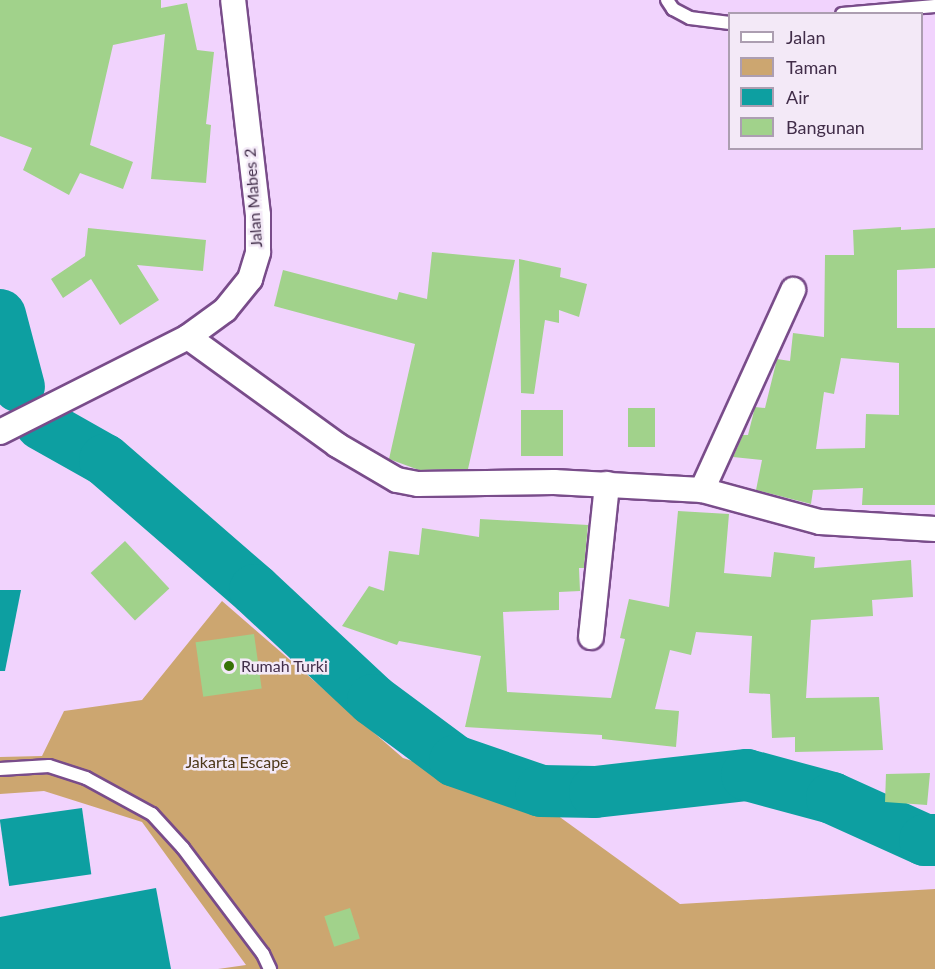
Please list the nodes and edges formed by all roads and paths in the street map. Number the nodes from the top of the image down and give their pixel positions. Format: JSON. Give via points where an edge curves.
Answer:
{"nodes":[{"id":1,"x":233,"y":0,"type":"edge"},
{"id":2,"x":667,"y":0,"type":"edge"},
{"id":3,"x":935,"y":6,"type":"edge"},
{"id":4,"x":865,"y":12,"type":"edge"},
{"id":5,"x":728,"y":23,"type":"edge"},
{"id":6,"x":793,"y":290,"type":"dead end"},
{"id":7,"x":189,"y":337,"type":"junction"},
{"id":8,"x":0,"y":432,"type":"edge"},
{"id":9,"x":607,"y":484,"type":"junction"},
{"id":10,"x":702,"y":490,"type":"junction"},
{"id":11,"x":935,"y":529,"type":"edge"},
{"id":12,"x":591,"y":638,"type":"dead end"},
{"id":13,"x":0,"y":769,"type":"edge"},
{"id":14,"x":270,"y":969,"type":"edge"}],
"edges":[{"from":1,"to":7,"type":"street","name":"Jalan Mabes 2","via":[[258,215],[258,252],[250,279],[225,310]]},
{"from":2,"to":5,"type":"lane","via":[[673,9],[690,18]]},
{"from":3,"to":4,"type":"lane"},
{"from":6,"to":10,"type":"street"},
{"from":7,"to":8,"type":"street","name":"Jalan Mabes 2"},
{"from":7,"to":9,"type":"street","via":[[337,445],[397,480],[473,485]]},
{"from":9,"to":10,"type":"street"},
{"from":9,"to":12,"type":"street"},
{"from":10,"to":11,"type":"street","via":[[820,522]]},
{"from":13,"to":14,"type":"lane","via":[[49,766],[86,778],[152,814],[183,848],[263,954]]}]}
